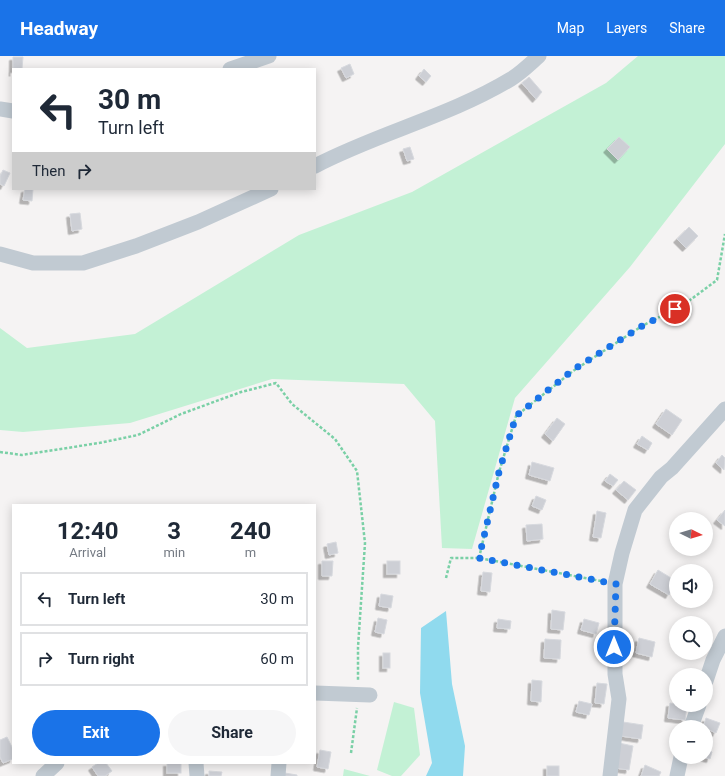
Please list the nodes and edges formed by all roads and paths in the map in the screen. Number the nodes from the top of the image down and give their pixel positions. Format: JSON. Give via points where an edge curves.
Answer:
{"nodes":[{"id":1,"x":269,"y":56,"type":"edge"},
{"id":2,"x":539,"y":56,"type":"edge"},
{"id":3,"x":233,"y":68,"type":"edge"},
{"id":4,"x":0,"y":109,"type":"edge"},
{"id":5,"x":12,"y":111,"type":"edge"},
{"id":6,"x":316,"y":166,"type":"edge"},
{"id":7,"x":269,"y":190,"type":"edge"},
{"id":8,"x":725,"y":234,"type":"edge"},
{"id":9,"x":0,"y":254,"type":"edge"},
{"id":10,"x":725,"y":409,"type":"edge"},
{"id":11,"x":0,"y":452,"type":"edge"},
{"id":12,"x":479,"y":558,"type":"junction"},
{"id":13,"x":446,"y":578,"type":"dead end"},
{"id":14,"x":616,"y":584,"type":"junction"},
{"id":15,"x":725,"y":636,"type":"edge"},
{"id":16,"x":710,"y":668,"type":"edge"},
{"id":17,"x":316,"y":693,"type":"edge"},
{"id":18,"x":364,"y":696,"type":"junction"},
{"id":19,"x":351,"y":753,"type":"dead end"},
{"id":20,"x":56,"y":764,"type":"edge"},
{"id":21,"x":196,"y":764,"type":"edge"},
{"id":22,"x":279,"y":764,"type":"edge"},
{"id":23,"x":680,"y":764,"type":"edge"},
{"id":24,"x":43,"y":776,"type":"edge"},
{"id":25,"x":197,"y":776,"type":"edge"},
{"id":26,"x":278,"y":776,"type":"edge"},
{"id":27,"x":610,"y":776,"type":"edge"},
{"id":28,"x":677,"y":776,"type":"edge"}],
"edges":[{"from":1,"to":3,"type":"street"},
{"from":2,"to":6,"type":"street","via":[[512,79],[471,100]]},
{"from":4,"to":5,"type":"street"},
{"from":7,"to":9,"type":"street","via":[[198,222],[83,263],[33,263]]},
{"from":8,"to":12,"type":"path","via":[[717,280],[686,303],[642,326],[573,370],[516,416],[499,472]]},
{"from":10,"to":14,"type":"street","via":[[661,477],[635,510]]},
{"from":11,"to":18,"type":"path","via":[[22,455],[99,444],[138,435],[181,414],[241,392],[276,383],[292,404],[335,439],[357,471],[366,543],[358,647]]},
{"from":12,"to":13,"type":"path","via":[[451,558]]},
{"from":12,"to":14,"type":"path"},
{"from":14,"to":27,"type":"street","via":[[615,674],[619,699]]},
{"from":15,"to":16,"type":"street"},
{"from":17,"to":18,"type":"street"},
{"from":18,"to":19,"type":"path"},
{"from":20,"to":24,"type":"street"},
{"from":21,"to":25,"type":"street"},
{"from":22,"to":26,"type":"street"},
{"from":23,"to":28,"type":"street"}]}
